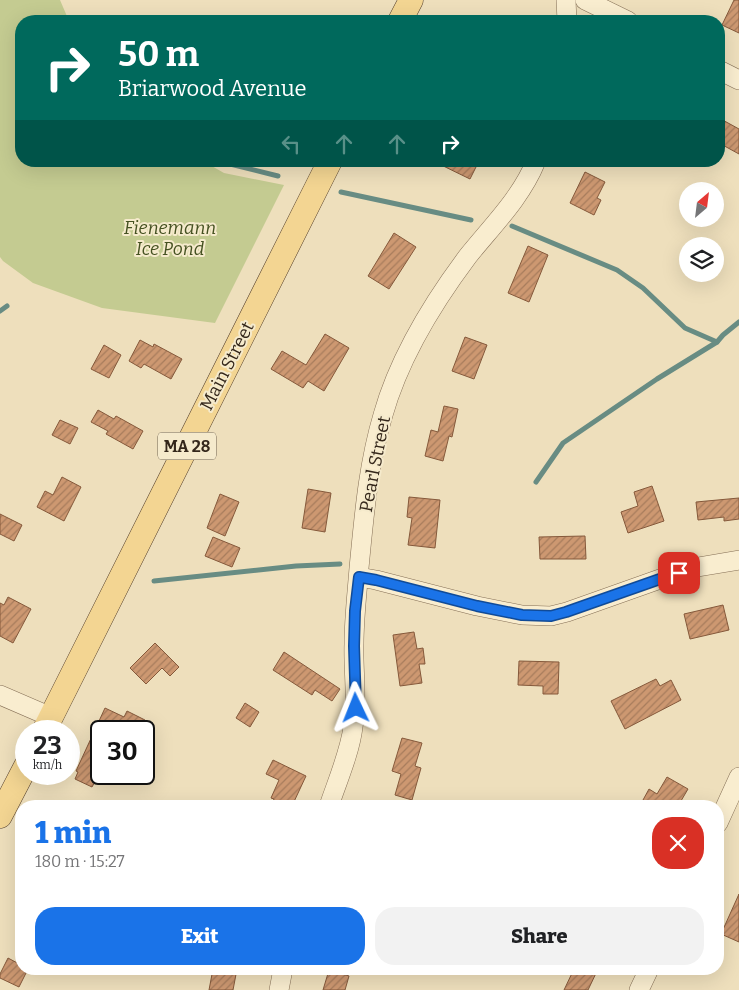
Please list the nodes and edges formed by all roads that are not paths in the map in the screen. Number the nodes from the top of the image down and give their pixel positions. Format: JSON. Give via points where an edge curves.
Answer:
{"nodes":[{"id":1,"x":411,"y":0,"type":"edge"},
{"id":2,"x":566,"y":0,"type":"edge"},
{"id":3,"x":585,"y":0,"type":"edge"},
{"id":4,"x":403,"y":15,"type":"edge"},
{"id":5,"x":567,"y":15,"type":"edge"},
{"id":6,"x":616,"y":15,"type":"edge"},
{"id":7,"x":725,"y":73,"type":"edge"},
{"id":8,"x":739,"y":80,"type":"edge"},
{"id":9,"x":327,"y":167,"type":"edge"},
{"id":10,"x":533,"y":167,"type":"edge"},
{"id":11,"x":739,"y":560,"type":"edge"},
{"id":12,"x":359,"y":577,"type":"junction"},
{"id":13,"x":0,"y":695,"type":"edge"},
{"id":14,"x":41,"y":720,"type":"edge"},
{"id":15,"x":50,"y":720,"type":"edge"},
{"id":16,"x":739,"y":777,"type":"edge"},
{"id":17,"x":16,"y":785,"type":"edge"},
{"id":18,"x":331,"y":800,"type":"edge"},
{"id":19,"x":724,"y":809,"type":"edge"},
{"id":20,"x":0,"y":816,"type":"edge"},
{"id":21,"x":282,"y":975,"type":"edge"},
{"id":22,"x":646,"y":975,"type":"edge"},
{"id":23,"x":279,"y":990,"type":"edge"},
{"id":24,"x":639,"y":990,"type":"edge"}],
"edges":[{"from":1,"to":4,"type":"main road"},
{"from":2,"to":5,"type":"street"},
{"from":3,"to":6,"type":"street"},
{"from":7,"to":8,"type":"street"},
{"from":9,"to":15,"type":"main road","name":"Main Street","number":"MA 28"},
{"from":10,"to":12,"type":"street","name":"Pearl Street","via":[[519,194],[440,294],[398,374],[383,414],[372,462]]},
{"from":11,"to":12,"type":"street","via":[[698,567],[546,616],[496,610]]},
{"from":12,"to":18,"type":"street","name":"Pearl Street","via":[[354,646],[355,718]]},
{"from":13,"to":14,"type":"street"},
{"from":16,"to":19,"type":"street"},
{"from":17,"to":20,"type":"main road"},
{"from":21,"to":23,"type":"street"},
{"from":22,"to":24,"type":"street"}]}
